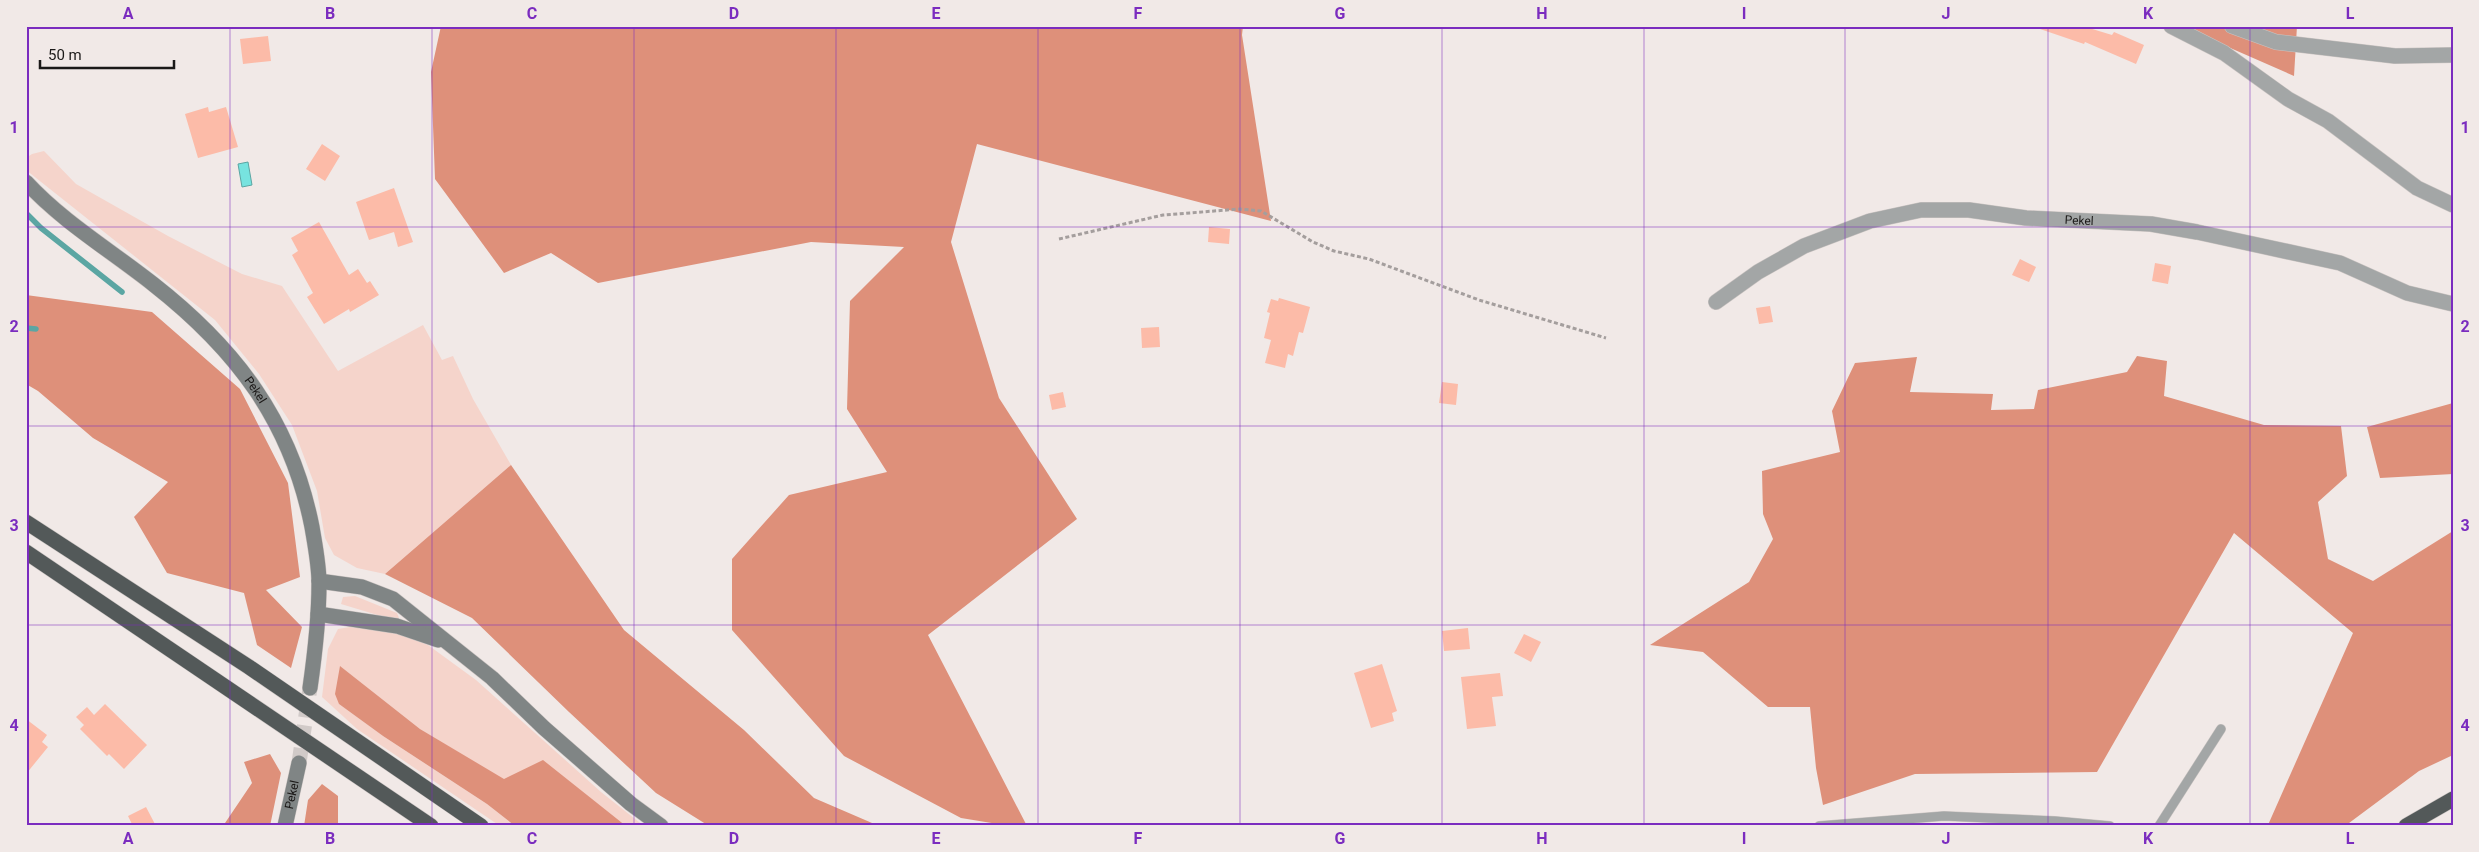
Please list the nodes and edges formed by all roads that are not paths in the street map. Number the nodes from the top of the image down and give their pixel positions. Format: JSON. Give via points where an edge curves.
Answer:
{"nodes":[{"id":1,"x":2170,"y":26,"type":"edge"},
{"id":2,"x":2232,"y":26,"type":"edge"},
{"id":3,"x":2453,"y":55,"type":"edge"},
{"id":4,"x":26,"y":182,"type":"edge"},
{"id":5,"x":2453,"y":204,"type":"edge"},
{"id":6,"x":1716,"y":302,"type":"dead end"},
{"id":7,"x":2453,"y":304,"type":"edge"},
{"id":8,"x":26,"y":522,"type":"edge"},
{"id":9,"x":26,"y":552,"type":"edge"},
{"id":10,"x":319,"y":581,"type":"junction"},
{"id":11,"x":318,"y":614,"type":"junction"},
{"id":12,"x":449,"y":645,"type":"junction"},
{"id":13,"x":310,"y":688,"type":"tunnel mouth"},
{"id":14,"x":2221,"y":729,"type":"dead end"},
{"id":15,"x":299,"y":763,"type":"tunnel mouth"},
{"id":16,"x":2453,"y":799,"type":"edge"},
{"id":17,"x":285,"y":826,"type":"edge"},
{"id":18,"x":431,"y":826,"type":"edge"},
{"id":19,"x":481,"y":826,"type":"edge"},
{"id":20,"x":661,"y":826,"type":"edge"},
{"id":21,"x":1819,"y":826,"type":"edge"},
{"id":22,"x":2110,"y":826,"type":"edge"},
{"id":23,"x":2159,"y":826,"type":"edge"},
{"id":24,"x":2406,"y":826,"type":"edge"}],
"edges":[{"from":1,"to":5,"type":"street","via":[[2224,53],[2288,99],[2328,121],[2417,188]]},
{"from":2,"to":3,"type":"street","via":[[2276,42],[2395,56]]},
{"from":4,"to":10,"type":"main road","name":"Pekel","via":[[43,200],[206,328],[242,369],[272,414],[295,464],[308,508]]},
{"from":6,"to":7,"type":"street","name":"Pekel","via":[[1758,272],[1813,243],[1870,221],[1920,210],[1969,210],[2026,218],[2150,224],[2197,232],[2340,264],[2406,293]]},
{"from":8,"to":19,"type":"highway","via":[[249,667]]},
{"from":9,"to":18,"type":"highway"},
{"from":10,"to":11,"type":"main road","name":"Pekel"},
{"from":10,"to":12,"type":"main road","via":[[362,587],[393,599]]},
{"from":11,"to":12,"type":"main road","via":[[397,626]]},
{"from":11,"to":13,"type":"main road","name":"Pekel"},
{"from":12,"to":20,"type":"main road","via":[[492,678],[544,728]]},
{"from":14,"to":23,"type":"lane"},
{"from":15,"to":17,"type":"main road","name":"Pekel"},
{"from":16,"to":24,"type":"highway"},
{"from":21,"to":22,"type":"lane","via":[[1944,816]]}]}
